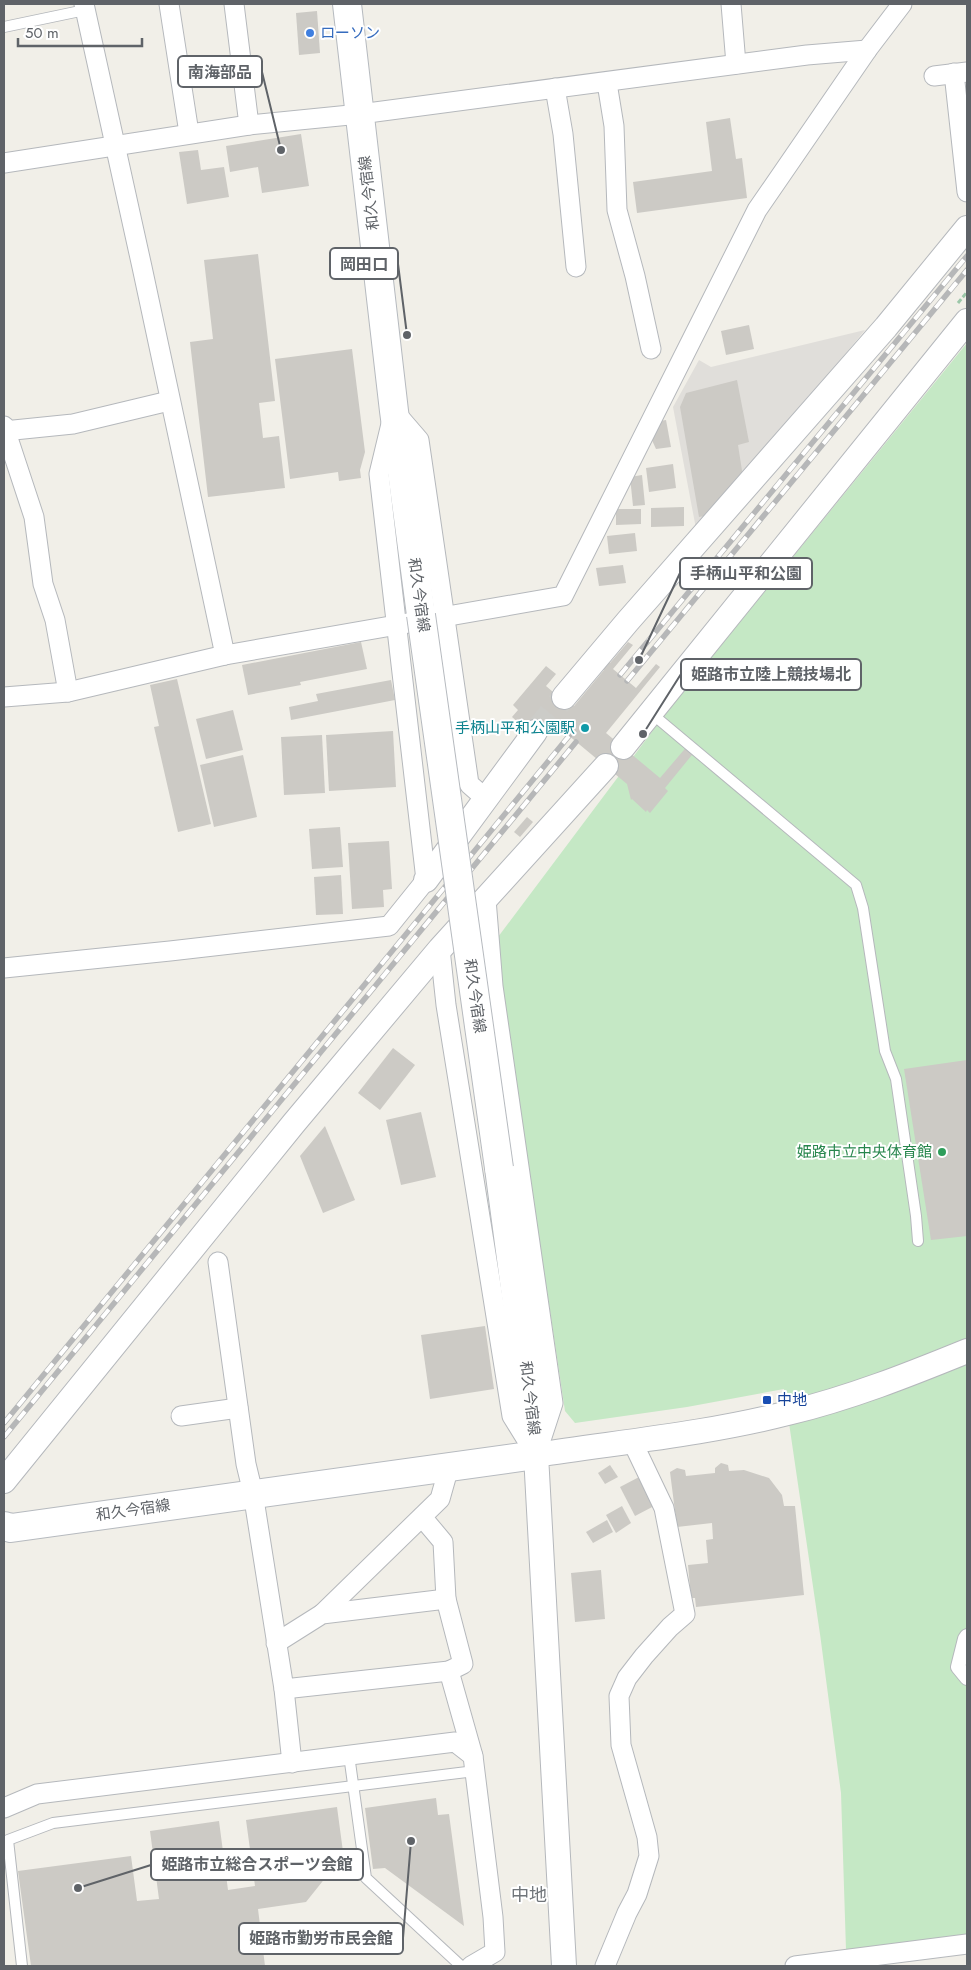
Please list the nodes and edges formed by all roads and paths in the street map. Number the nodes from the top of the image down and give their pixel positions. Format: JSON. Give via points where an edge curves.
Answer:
{"nodes":[{"id":1,"x":169,"y":4,"type":"edge"},
{"id":2,"x":234,"y":4,"type":"edge"},
{"id":3,"x":347,"y":4,"type":"edge"},
{"id":4,"x":731,"y":4,"type":"edge"},
{"id":5,"x":902,"y":4,"type":"edge"},
{"id":6,"x":84,"y":7,"type":"edge"},
{"id":7,"x":4,"y":27,"type":"edge"},
{"id":8,"x":867,"y":50,"type":"junction"},
{"id":9,"x":736,"y":64,"type":"junction"},
{"id":10,"x":961,"y":73,"type":"edge"},
{"id":11,"x":934,"y":76,"type":"dead end"},
{"id":12,"x":606,"y":83,"type":"junction"},
{"id":13,"x":555,"y":88,"type":"junction"},
{"id":14,"x":360,"y":114,"type":"junction"},
{"id":15,"x":248,"y":124,"type":"junction"},
{"id":16,"x":189,"y":133,"type":"junction"},
{"id":17,"x":115,"y":146,"type":"junction"},
{"id":18,"x":4,"y":162,"type":"edge"},
{"id":19,"x":967,"y":192,"type":"edge"},
{"id":20,"x":967,"y":228,"type":"edge"},
{"id":21,"x":576,"y":267,"type":"dead end"},
{"id":22,"x":967,"y":321,"type":"edge"},
{"id":23,"x":651,"y":350,"type":"dead end"},
{"id":24,"x":169,"y":401,"type":"junction"},
{"id":25,"x":394,"y":411,"type":"junction"},
{"id":26,"x":4,"y":429,"type":"edge"},
{"id":27,"x":433,"y":616,"type":"junction"},
{"id":28,"x":396,"y":625,"type":"junction"},
{"id":29,"x":225,"y":656,"type":"junction"},
{"id":30,"x":68,"y":692,"type":"junction"},
{"id":31,"x":4,"y":697,"type":"edge"},
{"id":32,"x":564,"y":697,"type":"tunnel mouth"},
{"id":33,"x":655,"y":716,"type":"junction"},
{"id":34,"x":535,"y":732,"type":"tunnel mouth"},
{"id":35,"x":623,"y":747,"type":"dead end"},
{"id":36,"x":606,"y":766,"type":"dead end"},
{"id":37,"x":485,"y":798,"type":"junction"},
{"id":38,"x":426,"y":880,"type":"junction"},
{"id":39,"x":486,"y":899,"type":"junction"},
{"id":40,"x":440,"y":949,"type":"junction"},
{"id":41,"x":4,"y":968,"type":"edge"},
{"id":42,"x":918,"y":1241,"type":"dead end"},
{"id":43,"x":218,"y":1262,"type":"dead end"},
{"id":44,"x":967,"y":1351,"type":"edge"},
{"id":45,"x":238,"y":1408,"type":"junction"},
{"id":46,"x":181,"y":1416,"type":"dead end"},
{"id":47,"x":632,"y":1441,"type":"junction"},
{"id":48,"x":536,"y":1455,"type":"junction"},
{"id":49,"x":450,"y":1467,"type":"junction"},
{"id":50,"x":4,"y":1481,"type":"edge"},
{"id":51,"x":253,"y":1493,"type":"junction"},
{"id":52,"x":422,"y":1517,"type":"junction"},
{"id":53,"x":4,"y":1526,"type":"edge"},
{"id":54,"x":446,"y":1599,"type":"junction"},
{"id":55,"x":322,"y":1614,"type":"junction"},
{"id":56,"x":967,"y":1636,"type":"edge"},
{"id":57,"x":276,"y":1643,"type":"junction"},
{"id":58,"x":449,"y":1671,"type":"junction"},
{"id":59,"x":967,"y":1678,"type":"edge"},
{"id":60,"x":284,"y":1689,"type":"junction"},
{"id":61,"x":349,"y":1755,"type":"junction"},
{"id":62,"x":292,"y":1763,"type":"junction"},
{"id":63,"x":474,"y":1764,"type":"junction"},
{"id":64,"x":353,"y":1786,"type":"junction"},
{"id":65,"x":4,"y":1808,"type":"edge"},
{"id":66,"x":967,"y":1944,"type":"edge"},
{"id":67,"x":844,"y":1963,"type":"edge"},
{"id":68,"x":22,"y":1966,"type":"edge"},
{"id":69,"x":461,"y":1966,"type":"edge"},
{"id":70,"x":471,"y":1966,"type":"edge"},
{"id":71,"x":564,"y":1966,"type":"edge"},
{"id":72,"x":605,"y":1966,"type":"edge"},
{"id":73,"x":795,"y":1966,"type":"edge"}],
"edges":[{"from":1,"to":16,"type":"street"},
{"from":2,"to":15,"type":"street"},
{"from":3,"to":14,"type":"main road","name":"和久今宿線"},
{"from":4,"to":9,"type":"street"},
{"from":5,"to":8,"type":"street"},
{"from":6,"to":7,"type":"lane"},
{"from":6,"to":17,"type":"street"},
{"from":8,"to":9,"type":"street"},
{"from":8,"to":27,"type":"street","via":[[757,210],[563,596]]},
{"from":9,"to":12,"type":"street"},
{"from":10,"to":11,"type":"street"},
{"from":10,"to":19,"type":"street"},
{"from":12,"to":13,"type":"street"},
{"from":12,"to":23,"type":"street","via":[[614,126],[617,210]]},
{"from":13,"to":14,"type":"street"},
{"from":13,"to":21,"type":"street","via":[[563,134]]},
{"from":14,"to":15,"type":"street"},
{"from":14,"to":25,"type":"main road","name":"和久今宿線"},
{"from":15,"to":16,"type":"street"},
{"from":16,"to":17,"type":"street"},
{"from":17,"to":18,"type":"street"},
{"from":17,"to":24,"type":"street"},
{"from":20,"to":32,"type":"street","via":[[886,327]]},
{"from":22,"to":33,"type":"street"},
{"from":24,"to":26,"type":"street","via":[[72,424]]},
{"from":24,"to":29,"type":"street"},
{"from":25,"to":27,"type":"main road","name":"和久今宿線"},
{"from":25,"to":28,"type":"street","via":[[379,474]]},
{"from":26,"to":30,"type":"street","via":[[34,517],[43,584],[55,620]]},
{"from":27,"to":28,"type":"street"},
{"from":27,"to":37,"type":"street","via":[[469,784]]},
{"from":27,"to":48,"type":"main road","name":"和久今宿線","bridge":true},
{"from":28,"to":29,"type":"street"},
{"from":28,"to":38,"type":"street"},
{"from":29,"to":30,"type":"street"},
{"from":30,"to":31,"type":"street"},
{"from":33,"to":35,"type":"street"},
{"from":33,"to":42,"type":"lane","via":[[856,885],[863,908],[884,1051],[896,1079]]},
{"from":34,"to":37,"type":"street"},
{"from":36,"to":39,"type":"street"},
{"from":37,"to":38,"type":"street"},
{"from":38,"to":41,"type":"street","via":[[389,926]]},
{"from":39,"to":40,"type":"street"},
{"from":39,"to":48,"type":"street","via":[[493,986],[553,1402]]},
{"from":40,"to":48,"type":"street","via":[[512,1416]]},
{"from":40,"to":50,"type":"street","via":[[294,1123]]},
{"from":43,"to":45,"type":"street"},
{"from":44,"to":47,"type":"street","via":[[882,1385],[817,1406],[730,1426]]},
{"from":45,"to":46,"type":"street"},
{"from":45,"to":51,"type":"street"},
{"from":47,"to":48,"type":"street"},
{"from":47,"to":72,"type":"street","via":[[664,1508],[685,1614],[644,1656],[627,1678],[619,1696],[621,1745],[647,1837],[649,1856],[637,1894]]},
{"from":48,"to":49,"type":"main road","name":"和久今宿線"},
{"from":48,"to":71,"type":"street"},
{"from":49,"to":51,"type":"main road","name":"和久今宿線"},
{"from":49,"to":52,"type":"street","via":[[440,1500]]},
{"from":51,"to":53,"type":"main road","name":"和久今宿線","via":[[11,1528]]},
{"from":51,"to":57,"type":"street"},
{"from":52,"to":54,"type":"street","via":[[442,1542]]},
{"from":52,"to":55,"type":"street"},
{"from":54,"to":55,"type":"street"},
{"from":54,"to":58,"type":"street","via":[[463,1664]]},
{"from":55,"to":57,"type":"street"},
{"from":56,"to":59,"type":"street","via":[[958,1666]]},
{"from":57,"to":60,"type":"street"},
{"from":58,"to":60,"type":"street"},
{"from":58,"to":63,"type":"street"},
{"from":60,"to":62,"type":"street"},
{"from":61,"to":62,"type":"street"},
{"from":61,"to":63,"type":"street","via":[[454,1742]]},
{"from":61,"to":64,"type":"lane"},
{"from":62,"to":65,"type":"street","via":[[37,1794]]},
{"from":63,"to":64,"type":"lane"},
{"from":63,"to":70,"type":"street","via":[[495,1952]]},
{"from":64,"to":68,"type":"lane","via":[[53,1823],[8,1840]]},
{"from":64,"to":69,"type":"lane","via":[[366,1878]]},
{"from":66,"to":67,"type":"street"},
{"from":67,"to":73,"type":"street"}]}
